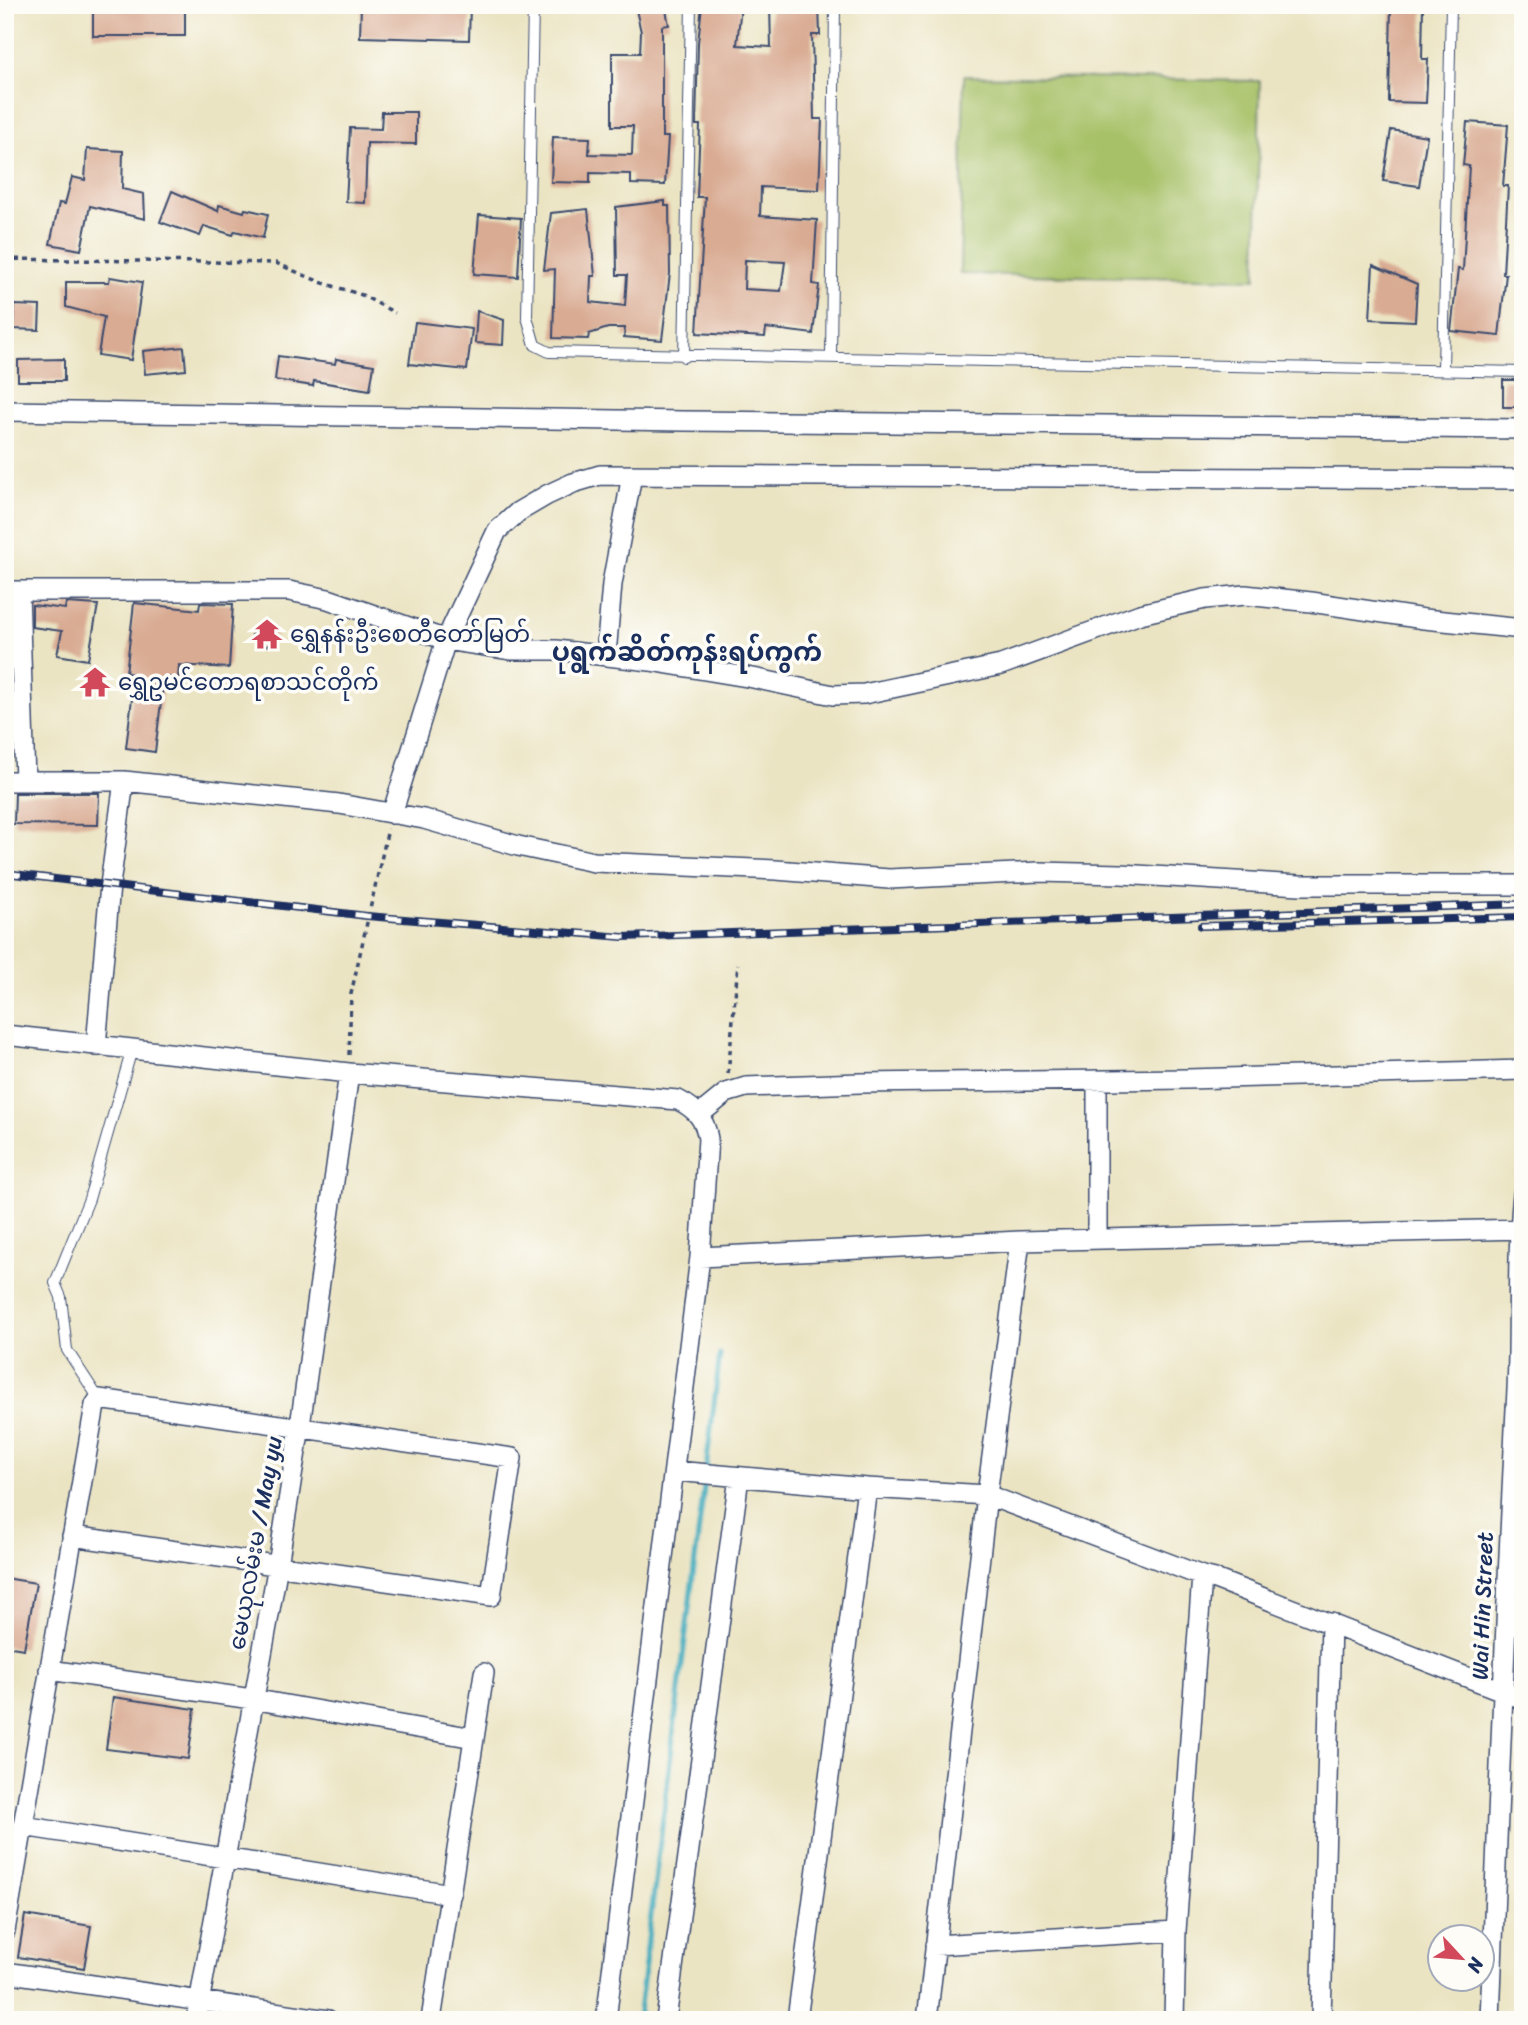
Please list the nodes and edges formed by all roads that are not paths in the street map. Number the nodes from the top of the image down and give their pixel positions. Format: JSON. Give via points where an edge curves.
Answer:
{"nodes":[{"id":1,"x":533,"y":5,"type":"edge"},
{"id":2,"x":691,"y":5,"type":"edge"},
{"id":3,"x":835,"y":5,"type":"edge"},
{"id":4,"x":1451,"y":5,"type":"edge"},
{"id":5,"x":684,"y":357,"type":"junction"},
{"id":6,"x":831,"y":357,"type":"junction"},
{"id":7,"x":1443,"y":369,"type":"junction"},
{"id":8,"x":1523,"y":372,"type":"edge"},
{"id":9,"x":5,"y":411,"type":"edge"},
{"id":10,"x":1523,"y":429,"type":"edge"},
{"id":11,"x":632,"y":475,"type":"junction"},
{"id":12,"x":1523,"y":479,"type":"edge"},
{"id":13,"x":12,"y":591,"type":"edge"},
{"id":14,"x":1523,"y":629,"type":"edge"},
{"id":15,"x":446,"y":640,"type":"junction"},
{"id":16,"x":606,"y":655,"type":"junction"},
{"id":17,"x":15,"y":781,"type":"edge"},
{"id":18,"x":124,"y":781,"type":"junction"},
{"id":19,"x":392,"y":814,"type":"junction"},
{"id":20,"x":1523,"y":885,"type":"edge"},
{"id":21,"x":5,"y":1035,"type":"edge"},
{"id":22,"x":96,"y":1046,"type":"junction"},
{"id":23,"x":132,"y":1049,"type":"junction"},
{"id":24,"x":1523,"y":1070,"type":"edge"},
{"id":25,"x":348,"y":1073,"type":"junction"},
{"id":26,"x":1097,"y":1080,"type":"junction"},
{"id":27,"x":699,"y":1115,"type":"junction"},
{"id":28,"x":1523,"y":1194,"type":"edge"},
{"id":29,"x":1521,"y":1229,"type":"edge"},
{"id":30,"x":1097,"y":1239,"type":"junction"},
{"id":31,"x":1020,"y":1241,"type":"junction"},
{"id":32,"x":701,"y":1257,"type":"junction"},
{"id":33,"x":1520,"y":1386,"type":"edge"},
{"id":34,"x":99,"y":1399,"type":"junction"},
{"id":35,"x":300,"y":1426,"type":"junction"},
{"id":36,"x":678,"y":1471,"type":"junction"},
{"id":37,"x":729,"y":1476,"type":"junction"},
{"id":38,"x":867,"y":1489,"type":"junction"},
{"id":39,"x":987,"y":1495,"type":"junction"},
{"id":40,"x":1516,"y":1515,"type":"edge"},
{"id":41,"x":72,"y":1536,"type":"junction"},
{"id":42,"x":278,"y":1565,"type":"junction"},
{"id":43,"x":1202,"y":1576,"type":"junction"},
{"id":44,"x":1331,"y":1623,"type":"junction"},
{"id":45,"x":49,"y":1670,"type":"junction"},
{"id":46,"x":484,"y":1673,"type":"dead end"},
{"id":47,"x":1503,"y":1690,"type":"junction"},
{"id":48,"x":252,"y":1699,"type":"junction"},
{"id":49,"x":1523,"y":1699,"type":"edge"},
{"id":50,"x":474,"y":1738,"type":"junction"},
{"id":51,"x":23,"y":1826,"type":"junction"},
{"id":52,"x":227,"y":1859,"type":"junction"},
{"id":53,"x":450,"y":1894,"type":"junction"},
{"id":54,"x":5,"y":1931,"type":"edge"},
{"id":55,"x":1176,"y":1931,"type":"junction"},
{"id":56,"x":935,"y":1945,"type":"junction"},
{"id":57,"x":5,"y":1972,"type":"edge"},
{"id":58,"x":198,"y":2010,"type":"edge"},
{"id":59,"x":328,"y":2020,"type":"edge"},
{"id":60,"x":431,"y":2020,"type":"edge"},
{"id":61,"x":606,"y":2020,"type":"edge"},
{"id":62,"x":667,"y":2020,"type":"edge"},
{"id":63,"x":797,"y":2020,"type":"edge"},
{"id":64,"x":926,"y":2020,"type":"edge"},
{"id":65,"x":1174,"y":2020,"type":"edge"},
{"id":66,"x":1321,"y":2020,"type":"edge"},
{"id":67,"x":1490,"y":2020,"type":"edge"}],
"edges":[{"from":1,"to":5,"type":"lane","via":[[527,317],[535,345],[549,352]]},
{"from":2,"to":5,"type":"lane"},
{"from":3,"to":6,"type":"lane"},
{"from":4,"to":7,"type":"lane"},
{"from":5,"to":6,"type":"lane"},
{"from":6,"to":7,"type":"lane"},
{"from":7,"to":8,"type":"lane"},
{"from":9,"to":10,"type":"street"},
{"from":11,"to":12,"type":"street"},
{"from":11,"to":15,"type":"street","via":[[600,474],[518,512],[497,531]]},
{"from":11,"to":16,"type":"street","via":[[612,584]]},
{"from":13,"to":15,"type":"street","via":[[289,591],[328,599]]},
{"from":13,"to":17,"type":"street"},
{"from":14,"to":16,"type":"street","via":[[1245,595],[1140,614],[1001,665],[864,694],[833,695]]},
{"from":15,"to":16,"type":"street","via":[[512,650]]},
{"from":15,"to":19,"type":"street"},
{"from":17,"to":18,"type":"street"},
{"from":18,"to":19,"type":"street"},
{"from":18,"to":22,"type":"street"},
{"from":19,"to":20,"type":"street","via":[[594,862],[889,879],[1039,872],[1300,885]]},
{"from":21,"to":22,"type":"street"},
{"from":22,"to":23,"type":"street"},
{"from":23,"to":25,"type":"street"},
{"from":23,"to":34,"type":"lane","via":[[89,1199],[55,1283],[67,1350]]},
{"from":24,"to":26,"type":"street"},
{"from":25,"to":27,"type":"street","via":[[678,1100]]},
{"from":25,"to":35,"type":"street","name":"မေယုလမ်းမ / May yu"},
{"from":26,"to":27,"type":"street","via":[[747,1087],[726,1093]]},
{"from":26,"to":30,"type":"street"},
{"from":27,"to":32,"type":"street","via":[[708,1139]]},
{"from":28,"to":29,"type":"street","name":"Wai Hin Street"},
{"from":29,"to":30,"type":"street"},
{"from":29,"to":33,"type":"street","name":"Wai Hin Street"},
{"from":30,"to":31,"type":"street"},
{"from":31,"to":32,"type":"street"},
{"from":31,"to":39,"type":"street"},
{"from":32,"to":36,"type":"street"},
{"from":33,"to":40,"type":"street","name":"Wai Hin Street"},
{"from":34,"to":35,"type":"street"},
{"from":34,"to":41,"type":"street"},
{"from":35,"to":42,"type":"street","name":"မေယုလမ်းမ / May yu"},
{"from":35,"to":42,"type":"street","via":[[513,1458],[491,1597]]},
{"from":36,"to":37,"type":"street"},
{"from":36,"to":61,"type":"street"},
{"from":37,"to":38,"type":"street"},
{"from":37,"to":62,"type":"street"},
{"from":38,"to":39,"type":"street"},
{"from":38,"to":63,"type":"street"},
{"from":39,"to":43,"type":"street"},
{"from":39,"to":56,"type":"street"},
{"from":40,"to":47,"type":"street","name":"Wai Hin Street"},
{"from":41,"to":42,"type":"street"},
{"from":41,"to":45,"type":"street"},
{"from":42,"to":48,"type":"street","name":"မေယုလမ်းမ / May yu"},
{"from":43,"to":44,"type":"street"},
{"from":43,"to":55,"type":"street"},
{"from":44,"to":47,"type":"street"},
{"from":44,"to":66,"type":"street"},
{"from":45,"to":48,"type":"street"},
{"from":45,"to":51,"type":"street"},
{"from":46,"to":50,"type":"street"},
{"from":47,"to":49,"type":"street"},
{"from":47,"to":67,"type":"street","name":"Wai Hin Street"},
{"from":48,"to":50,"type":"street"},
{"from":48,"to":52,"type":"street","name":"မေယုလမ်းမ / May yu"},
{"from":50,"to":53,"type":"street"},
{"from":51,"to":52,"type":"street"},
{"from":51,"to":54,"type":"street"},
{"from":52,"to":53,"type":"street"},
{"from":52,"to":58,"type":"street","name":"မေယုလမ်းမ / May yu"},
{"from":53,"to":60,"type":"street"},
{"from":55,"to":56,"type":"street"},
{"from":55,"to":65,"type":"street"},
{"from":56,"to":64,"type":"street"},
{"from":57,"to":58,"type":"street"},
{"from":58,"to":59,"type":"street"}]}
